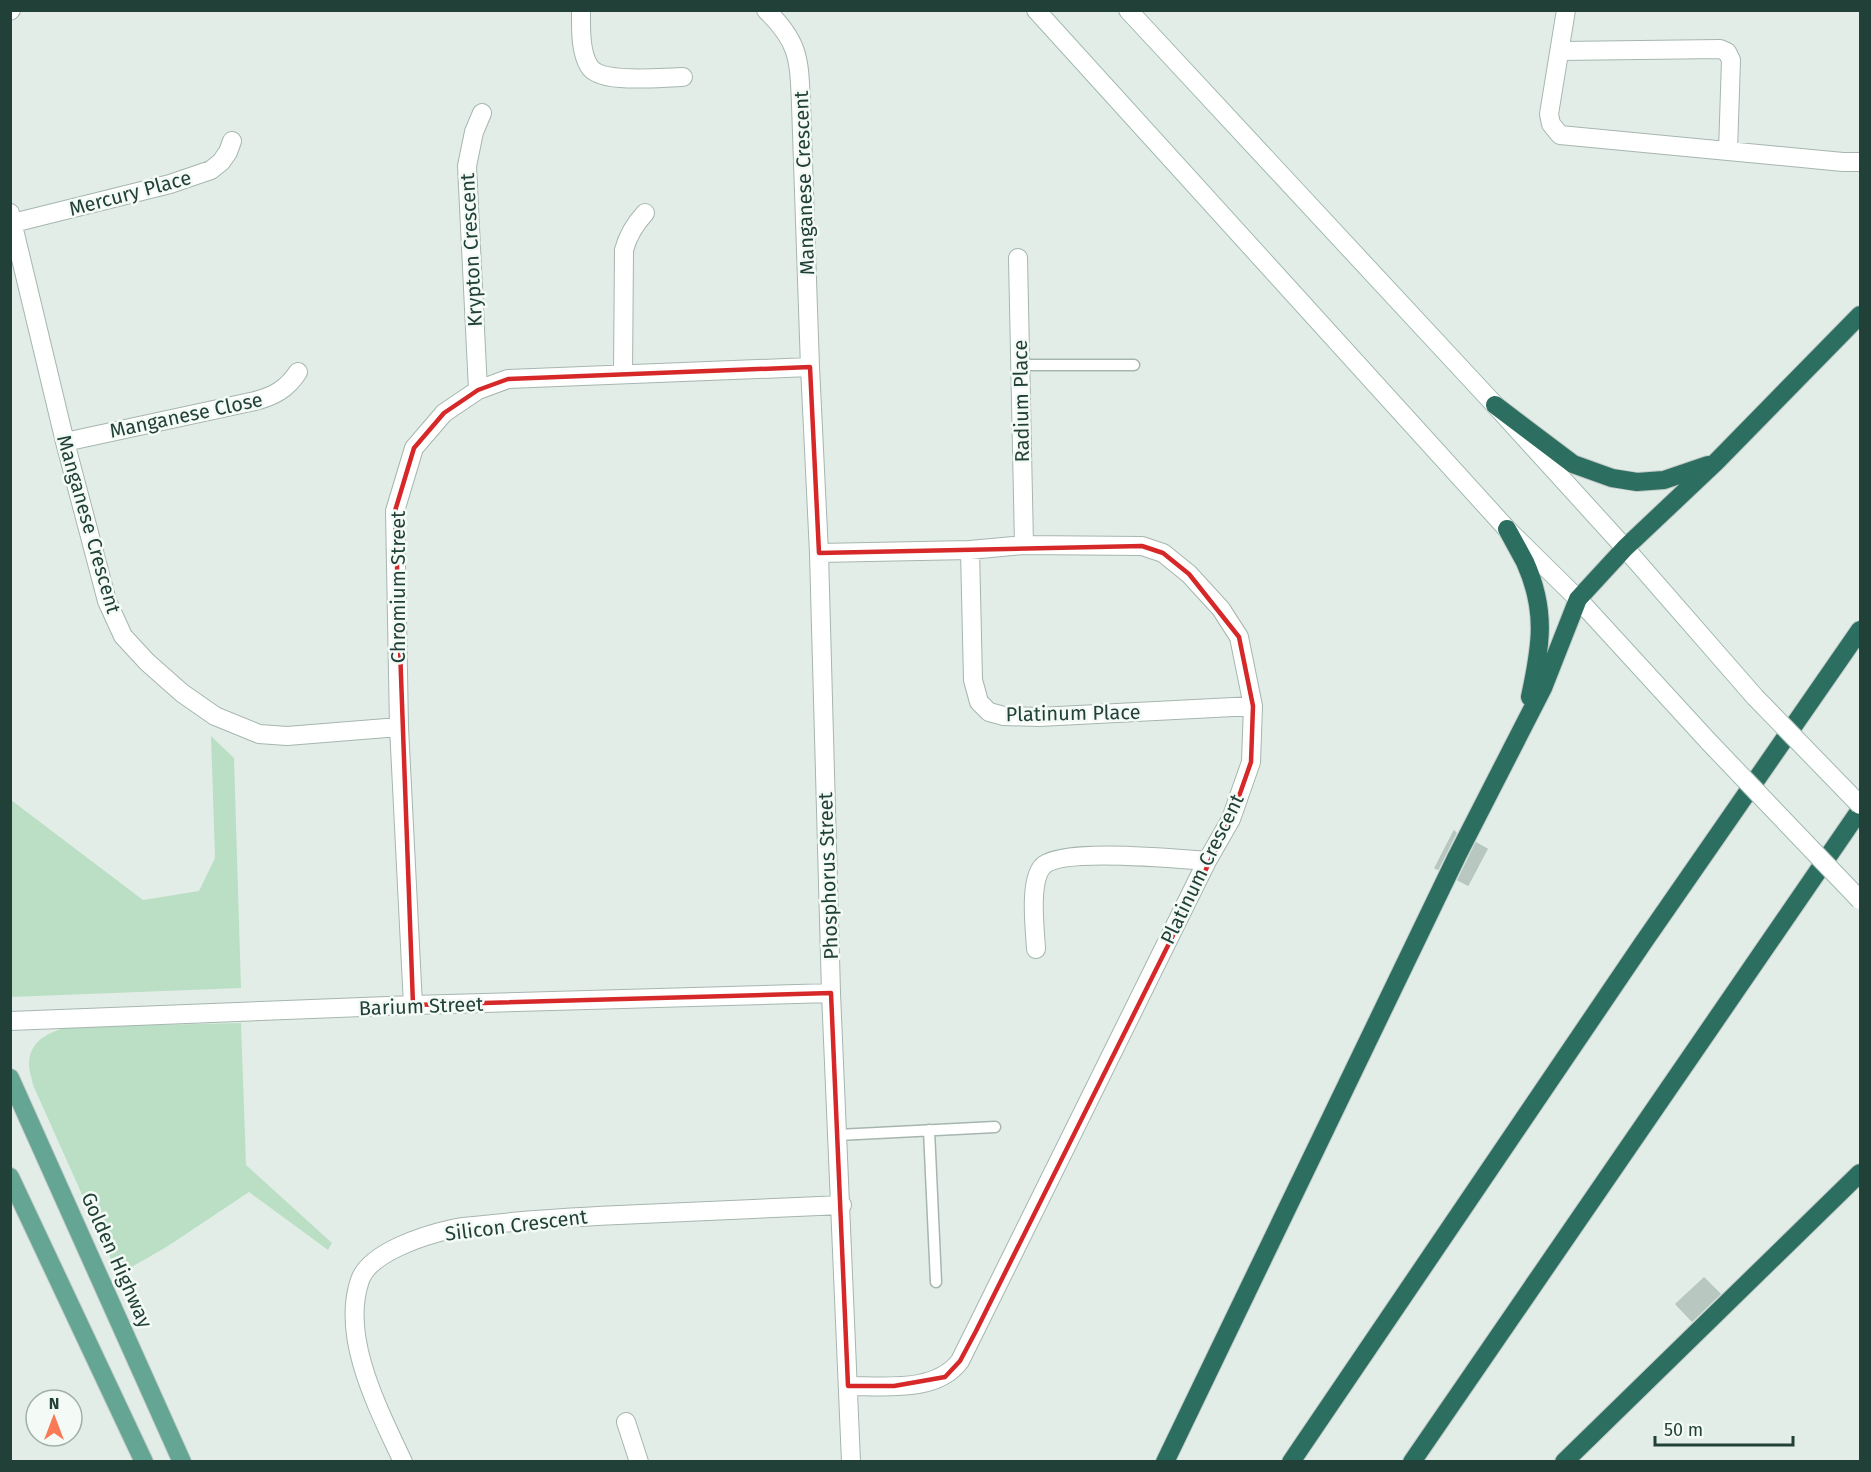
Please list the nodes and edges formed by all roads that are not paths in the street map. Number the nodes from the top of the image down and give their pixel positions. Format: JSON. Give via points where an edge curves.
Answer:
{"nodes":[{"id":1,"x":581,"y":10,"type":"edge"},
{"id":2,"x":766,"y":10,"type":"edge"},
{"id":3,"x":1036,"y":10,"type":"edge"},
{"id":4,"x":1128,"y":10,"type":"edge"},
{"id":5,"x":1566,"y":10,"type":"edge"},
{"id":6,"x":1561,"y":51,"type":"junction"},
{"id":7,"x":683,"y":77,"type":"dead end"},
{"id":8,"x":482,"y":113,"type":"dead end"},
{"id":9,"x":232,"y":141,"type":"dead end"},
{"id":10,"x":1728,"y":150,"type":"junction"},
{"id":11,"x":1860,"y":162,"type":"edge"},
{"id":12,"x":645,"y":213,"type":"dead end"},
{"id":13,"x":12,"y":218,"type":"edge"},
{"id":14,"x":1018,"y":258,"type":"dead end"},
{"id":15,"x":1860,"y":315,"type":"edge"},
{"id":16,"x":1020,"y":365,"type":"junction"},
{"id":17,"x":1134,"y":365,"type":"dead end"},
{"id":18,"x":810,"y":367,"type":"junction"},
{"id":19,"x":298,"y":372,"type":"dead end"},
{"id":20,"x":623,"y":374,"type":"junction"},
{"id":21,"x":478,"y":390,"type":"junction"},
{"id":22,"x":1495,"y":405,"type":"junction"},
{"id":23,"x":65,"y":442,"type":"junction"},
{"id":24,"x":1716,"y":462,"type":"junction"},
{"id":25,"x":1508,"y":529,"type":"junction"},
{"id":26,"x":1024,"y":545,"type":"junction"},
{"id":27,"x":1625,"y":548,"type":"junction"},
{"id":28,"x":970,"y":550,"type":"junction"},
{"id":29,"x":819,"y":553,"type":"junction"},
{"id":30,"x":1578,"y":599,"type":"junction"},
{"id":31,"x":1860,"y":630,"type":"edge"},
{"id":32,"x":1253,"y":706,"type":"junction"},
{"id":33,"x":1524,"y":725,"type":"junction"},
{"id":34,"x":399,"y":727,"type":"junction"},
{"id":35,"x":1860,"y":804,"type":"edge"},
{"id":36,"x":1860,"y":810,"type":"edge"},
{"id":37,"x":1207,"y":861,"type":"junction"},
{"id":38,"x":1860,"y":900,"type":"edge"},
{"id":39,"x":1036,"y":949,"type":"dead end"},
{"id":40,"x":831,"y":993,"type":"junction"},
{"id":41,"x":413,"y":1005,"type":"junction"},
{"id":42,"x":10,"y":1021,"type":"edge"},
{"id":43,"x":10,"y":1078,"type":"edge"},
{"id":44,"x":995,"y":1127,"type":"dead end"},
{"id":45,"x":929,"y":1130,"type":"junction"},
{"id":46,"x":838,"y":1135,"type":"junction"},
{"id":47,"x":1860,"y":1173,"type":"edge"},
{"id":48,"x":10,"y":1177,"type":"edge"},
{"id":49,"x":842,"y":1205,"type":"junction"},
{"id":50,"x":936,"y":1282,"type":"dead end"},
{"id":51,"x":848,"y":1386,"type":"junction"},
{"id":52,"x":626,"y":1422,"type":"dead end"},
{"id":53,"x":144,"y":1461,"type":"edge"},
{"id":54,"x":182,"y":1461,"type":"edge"},
{"id":55,"x":403,"y":1461,"type":"edge"},
{"id":56,"x":639,"y":1461,"type":"edge"},
{"id":57,"x":851,"y":1461,"type":"edge"},
{"id":58,"x":1165,"y":1461,"type":"edge"},
{"id":59,"x":1291,"y":1461,"type":"edge"},
{"id":60,"x":1412,"y":1461,"type":"edge"},
{"id":61,"x":1564,"y":1461,"type":"edge"}],
"edges":[{"from":1,"to":7,"type":"street","via":[[584,51],[588,66],[596,75]]},
{"from":2,"to":18,"type":"street","name":"Manganese Crescent","via":[[792,40],[799,67]]},
{"from":3,"to":25,"type":"street"},
{"from":4,"to":22,"type":"street"},
{"from":5,"to":6,"type":"street"},
{"from":6,"to":10,"type":"street","via":[[1549,114],[1560,135]]},
{"from":6,"to":10,"type":"street","via":[[1727,52],[1731,60]]},
{"from":8,"to":21,"type":"street","name":"Krypton Crescent","via":[[467,166]]},
{"from":9,"to":13,"type":"street","name":"Mercury Place","via":[[221,162],[211,170],[170,184]]},
{"from":10,"to":11,"type":"street"},
{"from":12,"to":20,"type":"street","via":[[627,238],[624,250]]},
{"from":13,"to":23,"type":"street","name":"Manganese Crescent"},
{"from":14,"to":16,"type":"street","name":"Radium Place"},
{"from":15,"to":24,"type":"highway"},
{"from":16,"to":17,"type":"lane"},
{"from":16,"to":26,"type":"street","name":"Radium Place"},
{"from":18,"to":20,"type":"street","name":"Chromium Street"},
{"from":18,"to":29,"type":"street","name":"Phosphorus Street"},
{"from":19,"to":23,"type":"street","name":"Manganese Close","via":[[284,390],[263,399]]},
{"from":20,"to":21,"type":"street","name":"Chromium Street","via":[[508,379]]},
{"from":21,"to":34,"type":"street","name":"Chromium Street","via":[[444,413],[414,448],[395,511]]},
{"from":22,"to":24,"type":"highway","via":[[1573,464],[1612,478],[1637,482],[1664,480]]},
{"from":22,"to":27,"type":"street"},
{"from":23,"to":34,"type":"street","name":"Manganese Crescent","via":[[111,610],[123,636],[182,693],[215,717],[259,734],[287,736]]},
{"from":24,"to":27,"type":"highway"},
{"from":25,"to":30,"type":"street"},
{"from":25,"to":33,"type":"highway","via":[[1535,590],[1540,621],[1540,648]]},
{"from":26,"to":28,"type":"street","name":"Platinum Crescent"},
{"from":26,"to":32,"type":"street","name":"Platinum Crescent","via":[[1142,546],[1163,554],[1189,574],[1221,609],[1239,637]]},
{"from":27,"to":30,"type":"highway"},
{"from":27,"to":35,"type":"street","bridge":true,"via":[[1755,697]]},
{"from":28,"to":29,"type":"street","name":"Platinum Crescent"},
{"from":28,"to":32,"type":"street","name":"Platinum Place","via":[[973,680],[979,702],[989,712],[1039,717]]},
{"from":29,"to":40,"type":"street","name":"Phosphorus Street"},
{"from":30,"to":33,"type":"highway"},
{"from":30,"to":38,"type":"street","bridge":true},
{"from":31,"to":59,"type":"highway"},
{"from":32,"to":37,"type":"street","name":"Platinum Crescent","via":[[1251,762],[1231,819]]},
{"from":33,"to":58,"type":"highway"},
{"from":34,"to":41,"type":"street","name":"Chromium Street"},
{"from":36,"to":60,"type":"highway"},
{"from":37,"to":39,"type":"street","via":[[1088,855],[1050,860],[1037,879]]},
{"from":37,"to":51,"type":"street","name":"Platinum Crescent","via":[[960,1362],[945,1377],[931,1382]]},
{"from":40,"to":41,"type":"street","name":"Barium Street"},
{"from":40,"to":46,"type":"street","name":"Phosphorus Street"},
{"from":41,"to":42,"type":"street","name":"Barium Street"},
{"from":43,"to":54,"type":"main road","name":"Golden Highway"},
{"from":44,"to":45,"type":"lane"},
{"from":45,"to":46,"type":"lane"},
{"from":45,"to":50,"type":"lane"},
{"from":46,"to":49,"type":"street","name":"Phosphorus Street"},
{"from":47,"to":61,"type":"highway"},
{"from":48,"to":53,"type":"main road"},
{"from":49,"to":51,"type":"street","name":"Phosphorus Street"},
{"from":49,"to":55,"type":"street","name":"Silicon Crescent","via":[[542,1218],[452,1229],[381,1256],[361,1279],[355,1305],[357,1342],[370,1389]]},
{"from":51,"to":57,"type":"street"},
{"from":52,"to":56,"type":"street"}]}
